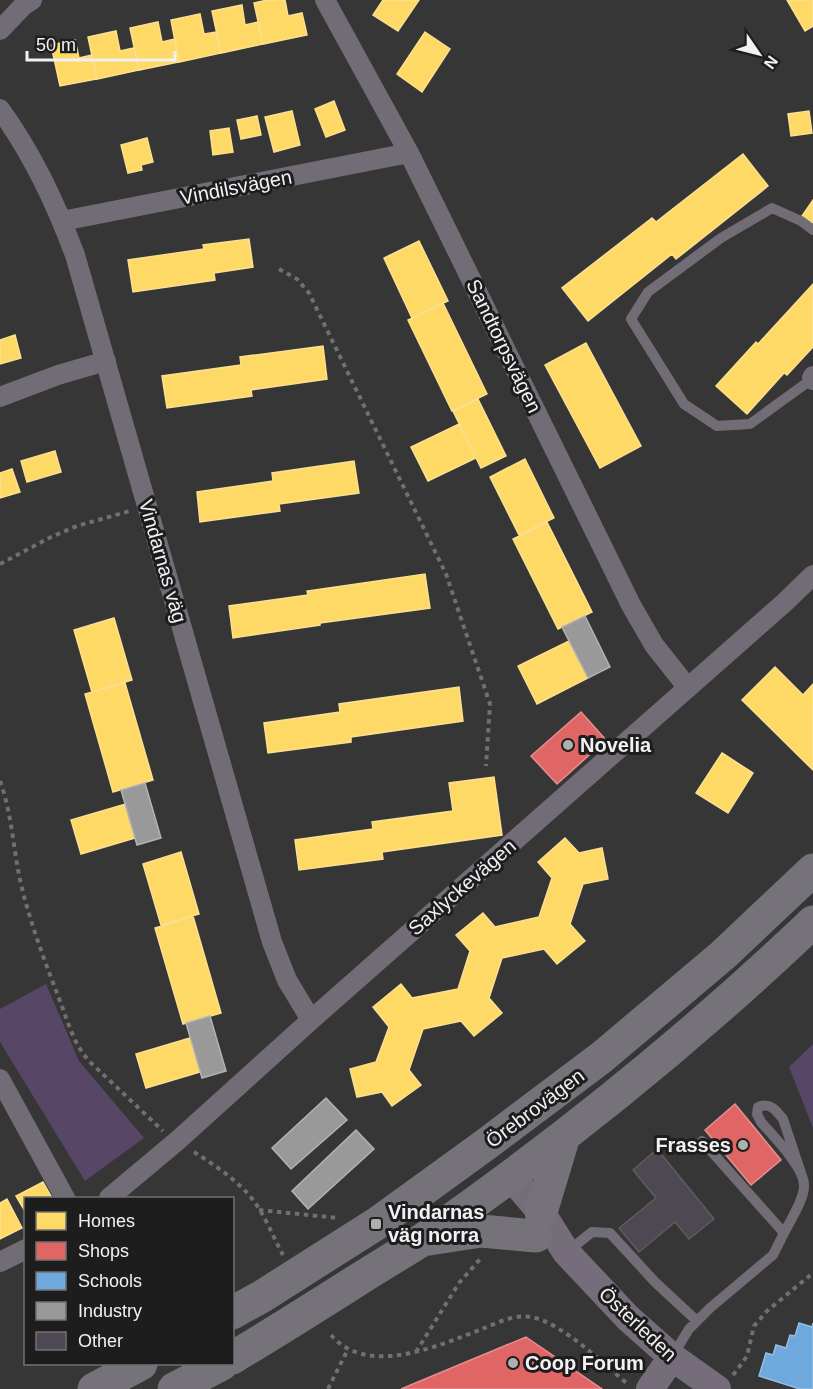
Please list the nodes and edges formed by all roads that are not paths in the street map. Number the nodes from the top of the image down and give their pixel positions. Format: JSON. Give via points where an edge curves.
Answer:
{"nodes":[{"id":1,"x":32,"y":0,"type":"edge"},
{"id":2,"x":325,"y":0,"type":"edge"},
{"id":3,"x":0,"y":30,"type":"edge"},
{"id":4,"x":0,"y":109,"type":"edge"},
{"id":5,"x":409,"y":153,"type":"junction"},
{"id":6,"x":62,"y":221,"type":"junction"},
{"id":7,"x":813,"y":230,"type":"edge"},
{"id":8,"x":106,"y":361,"type":"junction"},
{"id":9,"x":813,"y":378,"type":"edge"},
{"id":10,"x":0,"y":397,"type":"edge"},
{"id":11,"x":813,"y":575,"type":"edge"},
{"id":12,"x":688,"y":688,"type":"junction"},
{"id":13,"x":813,"y":870,"type":"edge"},
{"id":14,"x":813,"y":922,"type":"edge"},
{"id":15,"x":311,"y":1020,"type":"junction"},
{"id":16,"x":0,"y":1079,"type":"edge"},
{"id":17,"x":564,"y":1136,"type":"junction"},
{"id":18,"x":702,"y":1141,"type":"dead end"},
{"id":19,"x":485,"y":1145,"type":"junction"},
{"id":20,"x":801,"y":1173,"type":"junction"},
{"id":21,"x":510,"y":1176,"type":"junction"},
{"id":22,"x":63,"y":1197,"type":"edge"},
{"id":23,"x":111,"y":1197,"type":"edge"},
{"id":24,"x":538,"y":1224,"type":"junction"},
{"id":25,"x":784,"y":1233,"type":"junction"},
{"id":26,"x":421,"y":1240,"type":"junction"},
{"id":27,"x":24,"y":1250,"type":"edge"},
{"id":28,"x":566,"y":1252,"type":"junction"},
{"id":29,"x":0,"y":1263,"type":"edge"},
{"id":30,"x":234,"y":1312,"type":"edge"},
{"id":31,"x":697,"y":1321,"type":"junction"},
{"id":32,"x":234,"y":1357,"type":"edge"},
{"id":33,"x":672,"y":1357,"type":"junction"},
{"id":34,"x":139,"y":1365,"type":"edge"},
{"id":35,"x":220,"y":1365,"type":"edge"},
{"id":36,"x":723,"y":1385,"type":"edge"},
{"id":37,"x":94,"y":1389,"type":"edge"},
{"id":38,"x":174,"y":1389,"type":"edge"},
{"id":39,"x":650,"y":1389,"type":"edge"}],
"edges":[{"from":1,"to":3,"type":"street"},
{"from":2,"to":5,"type":"street","name":"Sandtorpsvägen"},
{"from":4,"to":6,"type":"street","name":"Vindarnas väg","via":[[20,137]]},
{"from":5,"to":6,"type":"street","name":"Vindilsvägen"},
{"from":5,"to":12,"type":"street","name":"Sandtorpsvägen","via":[[631,605],[654,645]]},
{"from":6,"to":8,"type":"street","name":"Vindarnas väg"},
{"from":7,"to":9,"type":"lane","via":[[772,208],[721,238],[648,292],[631,319],[684,404],[717,426],[750,424]]},
{"from":8,"to":10,"type":"street"},
{"from":8,"to":15,"type":"street","name":"Vindarnas väg","via":[[272,942],[287,980]]},
{"from":11,"to":12,"type":"street","name":"Saxlyckevägen"},
{"from":12,"to":15,"type":"street","name":"Saxlyckevägen"},
{"from":13,"to":19,"type":"highway","name":"Örebrovägen","via":[[723,956],[602,1057]]},
{"from":14,"to":17,"type":"highway","name":"Örebrovägen","via":[[679,1044]]},
{"from":15,"to":23,"type":"street","name":"Saxlyckevägen"},
{"from":16,"to":22,"type":"street"},
{"from":17,"to":21,"type":"highway","name":"Örebrovägen"},
{"from":17,"to":24,"type":"highway"},
{"from":18,"to":25,"type":"lane"},
{"from":19,"to":21,"type":"highway"},
{"from":19,"to":30,"type":"highway","name":"Örebrovägen","via":[[350,1242]]},
{"from":20,"to":20,"type":"lane","via":[[761,1122],[758,1107],[771,1106],[778,1111]]},
{"from":20,"to":25,"type":"lane","via":[[802,1196]]},
{"from":21,"to":24,"type":"main road","name":"Österleden"},
{"from":21,"to":26,"type":"highway","name":"Örebrovägen"},
{"from":24,"to":26,"type":"highway"},
{"from":24,"to":28,"type":"main road","name":"Österleden"},
{"from":25,"to":31,"type":"lane","via":[[773,1255]]},
{"from":26,"to":32,"type":"highway","name":"Örebrovägen"},
{"from":27,"to":29,"type":"street"},
{"from":28,"to":31,"type":"lane","via":[[592,1232],[610,1233]]},
{"from":28,"to":33,"type":"main road","name":"Österleden","via":[[628,1318]]},
{"from":31,"to":33,"type":"lane"},
{"from":33,"to":36,"type":"main road","name":"Österleden"},
{"from":33,"to":39,"type":"main road"},
{"from":34,"to":37,"type":"highway"},
{"from":35,"to":38,"type":"highway"}]}
